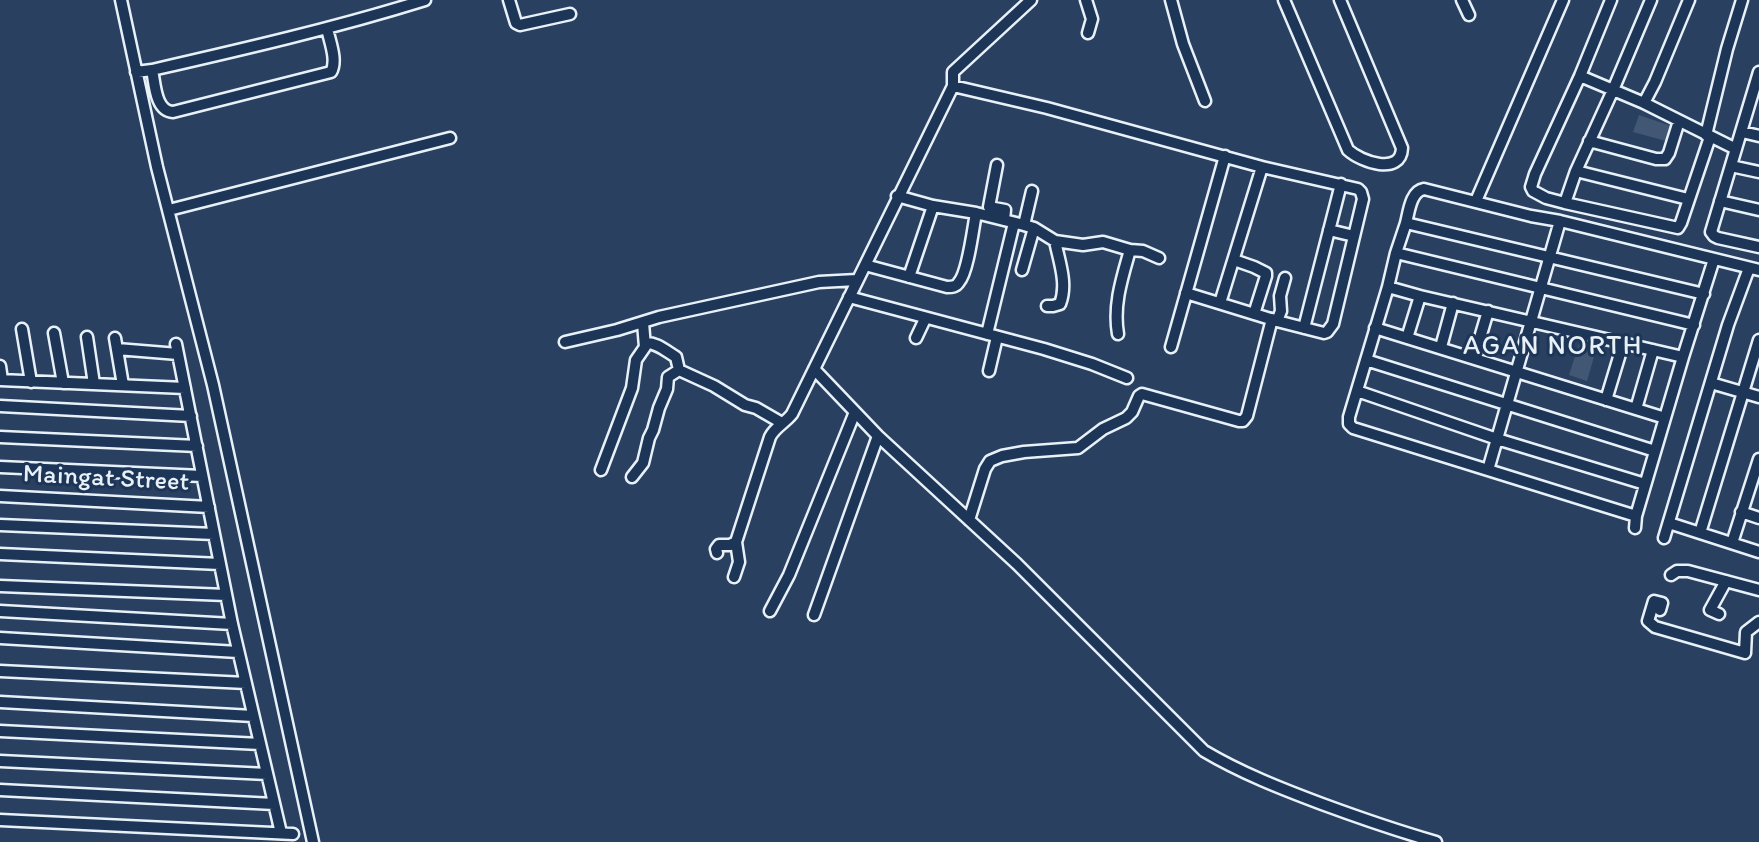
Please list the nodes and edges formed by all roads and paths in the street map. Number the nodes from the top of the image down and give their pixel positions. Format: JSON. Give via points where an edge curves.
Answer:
{"nodes":[{"id":1,"x":121,"y":0,"type":"edge"},
{"id":2,"x":425,"y":0,"type":"edge"},
{"id":3,"x":509,"y":0,"type":"edge"},
{"id":4,"x":1031,"y":0,"type":"edge"},
{"id":5,"x":1086,"y":0,"type":"edge"},
{"id":6,"x":1171,"y":0,"type":"edge"},
{"id":7,"x":1284,"y":0,"type":"edge"},
{"id":8,"x":1340,"y":0,"type":"edge"},
{"id":9,"x":1462,"y":0,"type":"edge"},
{"id":10,"x":1563,"y":0,"type":"edge"},
{"id":11,"x":1611,"y":0,"type":"edge"},
{"id":12,"x":1651,"y":0,"type":"edge"},
{"id":13,"x":1689,"y":0,"type":"edge"},
{"id":14,"x":1742,"y":0,"type":"edge"},
{"id":15,"x":570,"y":14,"type":"dead end"},
{"id":16,"x":1469,"y":15,"type":"dead end"},
{"id":17,"x":327,"y":28,"type":"junction"},
{"id":18,"x":1088,"y":33,"type":"dead end"},
{"id":19,"x":152,"y":70,"type":"junction"},
{"id":20,"x":136,"y":72,"type":"junction"},
{"id":21,"x":1759,"y":72,"type":"edge"},
{"id":22,"x":1580,"y":76,"type":"junction"},
{"id":23,"x":953,"y":86,"type":"junction"},
{"id":24,"x":1613,"y":90,"type":"junction"},
{"id":25,"x":1755,"y":100,"type":"edge"},
{"id":26,"x":1205,"y":101,"type":"dead end"},
{"id":27,"x":1644,"y":103,"type":"junction"},
{"id":28,"x":1679,"y":121,"type":"junction"},
{"id":29,"x":1742,"y":132,"type":"junction"},
{"id":30,"x":1708,"y":136,"type":"junction"},
{"id":31,"x":1759,"y":136,"type":"edge"},
{"id":32,"x":450,"y":138,"type":"dead end"},
{"id":33,"x":1589,"y":141,"type":"junction"},
{"id":34,"x":1736,"y":149,"type":"junction"},
{"id":35,"x":1225,"y":156,"type":"junction"},
{"id":36,"x":997,"y":165,"type":"dead end"},
{"id":37,"x":1731,"y":166,"type":"junction"},
{"id":38,"x":1262,"y":167,"type":"junction"},
{"id":39,"x":1576,"y":171,"type":"junction"},
{"id":40,"x":1759,"y":172,"type":"edge"},
{"id":41,"x":1341,"y":184,"type":"junction"},
{"id":42,"x":1032,"y":191,"type":"dead end"},
{"id":43,"x":897,"y":196,"type":"junction"},
{"id":44,"x":1688,"y":200,"type":"junction"},
{"id":45,"x":1476,"y":201,"type":"junction"},
{"id":46,"x":1720,"y":201,"type":"junction"},
{"id":47,"x":1565,"y":203,"type":"junction"},
{"id":48,"x":933,"y":206,"type":"junction"},
{"id":49,"x":168,"y":210,"type":"junction"},
{"id":50,"x":1759,"y":210,"type":"edge"},
{"id":51,"x":976,"y":213,"type":"junction"},
{"id":52,"x":1560,"y":221,"type":"junction"},
{"id":53,"x":1406,"y":223,"type":"junction"},
{"id":54,"x":1019,"y":224,"type":"junction"},
{"id":55,"x":1329,"y":230,"type":"junction"},
{"id":56,"x":1354,"y":236,"type":"junction"},
{"id":57,"x":1055,"y":241,"type":"junction"},
{"id":58,"x":1759,"y":247,"type":"edge"},
{"id":59,"x":1130,"y":250,"type":"junction"},
{"id":60,"x":1396,"y":253,"type":"junction"},
{"id":61,"x":1551,"y":256,"type":"junction"},
{"id":62,"x":1159,"y":258,"type":"dead end"},
{"id":63,"x":1714,"y":259,"type":"junction"},
{"id":64,"x":1234,"y":260,"type":"junction"},
{"id":65,"x":865,"y":265,"type":"junction"},
{"id":66,"x":1754,"y":269,"type":"edge"},
{"id":67,"x":1022,"y":270,"type":"dead end"},
{"id":68,"x":909,"y":278,"type":"junction"},
{"id":69,"x":1285,"y":278,"type":"dead end"},
{"id":70,"x":857,"y":280,"type":"junction"},
{"id":71,"x":1388,"y":287,"type":"junction"},
{"id":72,"x":1541,"y":289,"type":"junction"},
{"id":73,"x":1186,"y":293,"type":"junction"},
{"id":74,"x":1704,"y":294,"type":"junction"},
{"id":75,"x":1420,"y":296,"type":"junction"},
{"id":76,"x":849,"y":297,"type":"junction"},
{"id":77,"x":1220,"y":303,"type":"junction"},
{"id":78,"x":1453,"y":303,"type":"junction"},
{"id":79,"x":1047,"y":306,"type":"dead end"},
{"id":80,"x":1488,"y":311,"type":"junction"},
{"id":81,"x":1254,"y":314,"type":"junction"},
{"id":82,"x":925,"y":318,"type":"junction"},
{"id":83,"x":1274,"y":320,"type":"junction"},
{"id":84,"x":1532,"y":322,"type":"junction"},
{"id":85,"x":643,"y":323,"type":"junction"},
{"id":86,"x":1694,"y":325,"type":"junction"},
{"id":87,"x":1304,"y":328,"type":"junction"},
{"id":88,"x":1375,"y":328,"type":"junction"},
{"id":89,"x":22,"y":329,"type":"dead end"},
{"id":90,"x":54,"y":333,"type":"dead end"},
{"id":91,"x":1118,"y":334,"type":"dead end"},
{"id":92,"x":992,"y":336,"type":"junction"},
{"id":93,"x":87,"y":337,"type":"dead end"},
{"id":94,"x":916,"y":338,"type":"dead end"},
{"id":95,"x":1407,"y":338,"type":"junction"},
{"id":96,"x":1759,"y":340,"type":"edge"},
{"id":97,"x":565,"y":342,"type":"dead end"},
{"id":98,"x":645,"y":343,"type":"junction"},
{"id":99,"x":1623,"y":344,"type":"junction"},
{"id":100,"x":1171,"y":347,"type":"dead end"},
{"id":101,"x":1441,"y":347,"type":"junction"},
{"id":102,"x":1653,"y":350,"type":"junction"},
{"id":103,"x":1683,"y":357,"type":"junction"},
{"id":104,"x":1474,"y":358,"type":"junction"},
{"id":105,"x":1366,"y":360,"type":"junction"},
{"id":106,"x":0,"y":366,"type":"edge"},
{"id":107,"x":814,"y":369,"type":"junction"},
{"id":108,"x":679,"y":370,"type":"junction"},
{"id":109,"x":989,"y":371,"type":"dead end"},
{"id":110,"x":1515,"y":372,"type":"junction"},
{"id":111,"x":1127,"y":378,"type":"dead end"},
{"id":112,"x":1,"y":380,"type":"edge"},
{"id":113,"x":31,"y":382,"type":"junction"},
{"id":114,"x":63,"y":383,"type":"junction"},
{"id":115,"x":1711,"y":383,"type":"junction"},
{"id":116,"x":94,"y":384,"type":"junction"},
{"id":117,"x":123,"y":386,"type":"junction"},
{"id":118,"x":185,"y":388,"type":"junction"},
{"id":119,"x":1357,"y":392,"type":"junction"},
{"id":120,"x":1744,"y":393,"type":"junction"},
{"id":121,"x":1759,"y":397,"type":"edge"},
{"id":122,"x":1606,"y":400,"type":"junction"},
{"id":123,"x":1506,"y":405,"type":"junction"},
{"id":124,"x":0,"y":406,"type":"edge"},
{"id":125,"x":1636,"y":409,"type":"junction"},
{"id":126,"x":855,"y":412,"type":"junction"},
{"id":127,"x":191,"y":416,"type":"junction"},
{"id":128,"x":1665,"y":418,"type":"junction"},
{"id":129,"x":782,"y":423,"type":"junction"},
{"id":130,"x":878,"y":436,"type":"junction"},
{"id":131,"x":0,"y":437,"type":"edge"},
{"id":132,"x":1497,"y":439,"type":"junction"},
{"id":133,"x":196,"y":446,"type":"junction"},
{"id":134,"x":1655,"y":451,"type":"junction"},
{"id":135,"x":1759,"y":459,"type":"edge"},
{"id":136,"x":0,"y":466,"type":"edge"},
{"id":137,"x":602,"y":470,"type":"dead end"},
{"id":138,"x":1488,"y":470,"type":"junction"},
{"id":139,"x":202,"y":476,"type":"junction"},
{"id":140,"x":632,"y":477,"type":"dead end"},
{"id":141,"x":1756,"y":481,"type":"edge"},
{"id":142,"x":1645,"y":484,"type":"junction"},
{"id":143,"x":0,"y":496,"type":"edge"},
{"id":144,"x":209,"y":507,"type":"junction"},
{"id":145,"x":1741,"y":512,"type":"junction"},
{"id":146,"x":1636,"y":516,"type":"junction"},
{"id":147,"x":1759,"y":518,"type":"edge"},
{"id":148,"x":969,"y":520,"type":"junction"},
{"id":149,"x":1669,"y":523,"type":"junction"},
{"id":150,"x":0,"y":525,"type":"edge"},
{"id":151,"x":1635,"y":528,"type":"dead end"},
{"id":152,"x":1700,"y":533,"type":"junction"},
{"id":153,"x":214,"y":534,"type":"junction"},
{"id":154,"x":1664,"y":538,"type":"dead end"},
{"id":155,"x":736,"y":542,"type":"junction"},
{"id":156,"x":1732,"y":543,"type":"junction"},
{"id":157,"x":1759,"y":552,"type":"edge"},
{"id":158,"x":717,"y":553,"type":"dead end"},
{"id":159,"x":0,"y":554,"type":"edge"},
{"id":160,"x":220,"y":564,"type":"junction"},
{"id":161,"x":1676,"y":575,"type":"dead end"},
{"id":162,"x":734,"y":577,"type":"dead end"},
{"id":163,"x":1726,"y":581,"type":"junction"},
{"id":164,"x":0,"y":586,"type":"edge"},
{"id":165,"x":1759,"y":590,"type":"edge"},
{"id":166,"x":226,"y":595,"type":"junction"},
{"id":167,"x":1660,"y":610,"type":"dead end"},
{"id":168,"x":0,"y":611,"type":"edge"},
{"id":169,"x":770,"y":611,"type":"dead end"},
{"id":170,"x":1719,"y":614,"type":"dead end"},
{"id":171,"x":814,"y":615,"type":"dead end"},
{"id":172,"x":1759,"y":622,"type":"edge"},
{"id":173,"x":232,"y":624,"type":"junction"},
{"id":174,"x":0,"y":638,"type":"edge"},
{"id":175,"x":238,"y":651,"type":"junction"},
{"id":176,"x":0,"y":671,"type":"edge"},
{"id":177,"x":246,"y":683,"type":"junction"},
{"id":178,"x":0,"y":702,"type":"edge"},
{"id":179,"x":254,"y":716,"type":"junction"},
{"id":180,"x":0,"y":731,"type":"edge"},
{"id":181,"x":260,"y":744,"type":"junction"},
{"id":182,"x":0,"y":761,"type":"edge"},
{"id":183,"x":267,"y":774,"type":"junction"},
{"id":184,"x":0,"y":790,"type":"edge"},
{"id":185,"x":274,"y":804,"type":"junction"},
{"id":186,"x":0,"y":820,"type":"edge"},
{"id":187,"x":281,"y":833,"type":"junction"},
{"id":188,"x":293,"y":834,"type":"dead end"},
{"id":189,"x":313,"y":842,"type":"edge"},
{"id":190,"x":1436,"y":842,"type":"edge"}],
"edges":[{"from":1,"to":20,"type":"street"},
{"from":2,"to":17,"type":"street"},
{"from":3,"to":15,"type":"street","via":[[520,25]]},
{"from":4,"to":23,"type":"street","via":[[956,68]]},
{"from":5,"to":18,"type":"street","via":[[1092,19]]},
{"from":6,"to":26,"type":"street"},
{"from":7,"to":8,"type":"street","via":[[1348,150],[1367,161],[1396,163],[1402,148]]},
{"from":9,"to":16,"type":"street"},
{"from":10,"to":45,"type":"street"},
{"from":11,"to":22,"type":"street"},
{"from":12,"to":24,"type":"street"},
{"from":13,"to":27,"type":"street"},
{"from":14,"to":30,"type":"street"},
{"from":17,"to":19,"type":"street"},
{"from":17,"to":19,"type":"street","via":[[334,67],[331,72],[173,112],[163,109],[158,100]]},
{"from":19,"to":20,"type":"street"},
{"from":20,"to":49,"type":"street"},
{"from":21,"to":25,"type":"street"},
{"from":22,"to":24,"type":"street"},
{"from":22,"to":47,"type":"street","via":[[1531,187],[1546,198]]},
{"from":23,"to":35,"type":"street"},
{"from":23,"to":43,"type":"street"},
{"from":24,"to":27,"type":"street"},
{"from":24,"to":33,"type":"street"},
{"from":25,"to":29,"type":"street"},
{"from":27,"to":28,"type":"street"},
{"from":28,"to":30,"type":"street"},
{"from":28,"to":33,"type":"street","via":[[1668,157],[1661,159]]},
{"from":29,"to":31,"type":"street"},
{"from":29,"to":34,"type":"street"},
{"from":30,"to":34,"type":"street"},
{"from":30,"to":44,"type":"street"},
{"from":32,"to":49,"type":"street"},
{"from":33,"to":39,"type":"street"},
{"from":34,"to":37,"type":"street"},
{"from":35,"to":38,"type":"street"},
{"from":35,"to":73,"type":"street"},
{"from":36,"to":54,"type":"street","via":[[989,207],[1005,210]]},
{"from":37,"to":40,"type":"street"},
{"from":37,"to":46,"type":"street"},
{"from":38,"to":41,"type":"street"},
{"from":38,"to":64,"type":"street"},
{"from":39,"to":44,"type":"street"},
{"from":39,"to":47,"type":"street"},
{"from":41,"to":55,"type":"street"},
{"from":41,"to":56,"type":"street","via":[[1358,189],[1363,199]]},
{"from":42,"to":54,"type":"street"},
{"from":43,"to":48,"type":"street"},
{"from":43,"to":65,"type":"street"},
{"from":44,"to":47,"type":"street","via":[[1679,226],[1674,228]]},
{"from":45,"to":52,"type":"street"},
{"from":45,"to":53,"type":"street","via":[[1420,189],[1415,193]]},
{"from":46,"to":50,"type":"street"},
{"from":46,"to":58,"type":"street","via":[[1712,235]]},
{"from":48,"to":51,"type":"street"},
{"from":48,"to":68,"type":"street"},
{"from":49,"to":189,"type":"street","via":[[213,385]]},
{"from":51,"to":54,"type":"street"},
{"from":51,"to":68,"type":"street","via":[[963,275],[957,284],[950,288]]},
{"from":52,"to":61,"type":"street"},
{"from":52,"to":63,"type":"street"},
{"from":53,"to":60,"type":"street"},
{"from":53,"to":61,"type":"street"},
{"from":54,"to":57,"type":"street"},
{"from":54,"to":67,"type":"street"},
{"from":54,"to":92,"type":"street"},
{"from":55,"to":56,"type":"street"},
{"from":55,"to":87,"type":"street"},
{"from":56,"to":87,"type":"street","via":[[1330,330],[1324,333]]},
{"from":57,"to":59,"type":"street","via":[[1083,245],[1103,242]]},
{"from":57,"to":79,"type":"street","via":[[1063,291],[1060,304]]},
{"from":59,"to":62,"type":"street"},
{"from":59,"to":91,"type":"street","via":[[1118,295]]},
{"from":60,"to":71,"type":"street"},
{"from":60,"to":72,"type":"street"},
{"from":61,"to":72,"type":"street"},
{"from":61,"to":74,"type":"street"},
{"from":63,"to":66,"type":"street"},
{"from":63,"to":74,"type":"street"},
{"from":64,"to":77,"type":"street"},
{"from":64,"to":81,"type":"street","via":[[1266,273]]},
{"from":65,"to":68,"type":"street"},
{"from":65,"to":70,"type":"street"},
{"from":66,"to":115,"type":"street","via":[[1728,325]]},
{"from":69,"to":83,"type":"street","via":[[1281,311]]},
{"from":70,"to":76,"type":"street"},
{"from":70,"to":85,"type":"street","via":[[819,282]]},
{"from":71,"to":75,"type":"street"},
{"from":71,"to":88,"type":"street"},
{"from":72,"to":84,"type":"street"},
{"from":72,"to":86,"type":"street"},
{"from":73,"to":77,"type":"street"},
{"from":73,"to":100,"type":"street"},
{"from":74,"to":86,"type":"street"},
{"from":75,"to":78,"type":"street"},
{"from":75,"to":95,"type":"street"},
{"from":76,"to":82,"type":"street"},
{"from":76,"to":107,"type":"street"},
{"from":77,"to":81,"type":"street"},
{"from":78,"to":80,"type":"street"},
{"from":78,"to":101,"type":"street"},
{"from":80,"to":84,"type":"street"},
{"from":80,"to":104,"type":"street"},
{"from":81,"to":83,"type":"street"},
{"from":82,"to":92,"type":"street"},
{"from":82,"to":94,"type":"street"},
{"from":83,"to":87,"type":"street"},
{"from":83,"to":148,"type":"street","via":[[1244,421],[1142,394],[1126,418],[1078,448],[1024,452],[990,461]]},
{"from":84,"to":99,"type":"street"},
{"from":84,"to":110,"type":"street"},
{"from":85,"to":97,"type":"street"},
{"from":85,"to":98,"type":"street"},
{"from":86,"to":103,"type":"street"},
{"from":88,"to":95,"type":"street"},
{"from":88,"to":105,"type":"street"},
{"from":89,"to":113,"type":"street"},
{"from":90,"to":114,"type":"street"},
{"from":92,"to":109,"type":"street"},
{"from":92,"to":111,"type":"street"},
{"from":93,"to":116,"type":"street"},
{"from":95,"to":101,"type":"street"},
{"from":96,"to":120,"type":"street"},
{"from":98,"to":108,"type":"street","via":[[659,346],[676,357]]},
{"from":98,"to":137,"type":"street","via":[[636,360],[632,388]]},
{"from":99,"to":102,"type":"street"},
{"from":99,"to":122,"type":"street"},
{"from":101,"to":104,"type":"street"},
{"from":102,"to":103,"type":"street"},
{"from":102,"to":125,"type":"street"},
{"from":103,"to":128,"type":"street"},
{"from":104,"to":110,"type":"street"},
{"from":105,"to":119,"type":"street"},
{"from":105,"to":123,"type":"street"},
{"from":106,"to":112,"type":"street"},
{"from":107,"to":126,"type":"street"},
{"from":107,"to":129,"type":"street","via":[[792,414]]},
{"from":108,"to":129,"type":"street"},
{"from":108,"to":140,"type":"street","via":[[668,377],[643,463]]},
{"from":110,"to":122,"type":"street"},
{"from":110,"to":123,"type":"street"},
{"from":112,"to":113,"type":"street"},
{"from":113,"to":114,"type":"street"},
{"from":114,"to":116,"type":"street"},
{"from":115,"to":120,"type":"street"},
{"from":115,"to":149,"type":"street"},
{"from":116,"to":117,"type":"street"},
{"from":117,"to":118,"type":"street"},
{"from":117,"to":118,"type":"street","via":[[116,343],[177,349]]},
{"from":118,"to":127,"type":"street"},
{"from":119,"to":132,"type":"street"},
{"from":119,"to":138,"type":"street","via":[[1348,421],[1353,428]]},
{"from":120,"to":121,"type":"street"},
{"from":120,"to":152,"type":"street"},
{"from":122,"to":125,"type":"street"},
{"from":123,"to":132,"type":"street"},
{"from":123,"to":134,"type":"street"},
{"from":124,"to":127,"type":"street"},
{"from":125,"to":128,"type":"street"},
{"from":126,"to":130,"type":"street"},
{"from":126,"to":169,"type":"street","via":[[789,575]]},
{"from":127,"to":133,"type":"street"},
{"from":128,"to":134,"type":"street"},
{"from":129,"to":155,"type":"street","via":[[770,437]]},
{"from":130,"to":148,"type":"street"},
{"from":130,"to":171,"type":"street"},
{"from":131,"to":133,"type":"street"},
{"from":132,"to":138,"type":"street"},
{"from":132,"to":142,"type":"street"},
{"from":133,"to":139,"type":"street"},
{"from":134,"to":142,"type":"street"},
{"from":135,"to":141,"type":"street"},
{"from":136,"to":139,"type":"street"},
{"from":138,"to":146,"type":"street"},
{"from":139,"to":144,"type":"street"},
{"from":141,"to":145,"type":"street"},
{"from":142,"to":146,"type":"street"},
{"from":143,"to":144,"type":"street","name":"Maingat Street"},
{"from":144,"to":153,"type":"street"},
{"from":145,"to":147,"type":"street"},
{"from":145,"to":156,"type":"street"},
{"from":146,"to":151,"type":"street"},
{"from":148,"to":190,"type":"street","via":[[1204,751],[1290,792]]},
{"from":149,"to":152,"type":"street"},
{"from":149,"to":154,"type":"street"},
{"from":150,"to":153,"type":"street"},
{"from":152,"to":156,"type":"street"},
{"from":153,"to":160,"type":"street"},
{"from":155,"to":158,"type":"street","via":[[719,545]]},
{"from":155,"to":162,"type":"street","via":[[739,562]]},
{"from":156,"to":157,"type":"street"},
{"from":159,"to":160,"type":"street"},
{"from":160,"to":166,"type":"street"},
{"from":161,"to":163,"type":"street","via":[[1688,571]]},
{"from":163,"to":165,"type":"street"},
{"from":163,"to":170,"type":"street","via":[[1710,610]]},
{"from":164,"to":166,"type":"street"},
{"from":166,"to":173,"type":"street"},
{"from":167,"to":172,"type":"street","via":[[1662,603],[1654,601],[1648,621],[1655,627],[1745,653],[1746,632]]},
{"from":168,"to":173,"type":"street"},
{"from":173,"to":175,"type":"street"},
{"from":174,"to":175,"type":"street"},
{"from":175,"to":177,"type":"street"},
{"from":176,"to":177,"type":"street"},
{"from":177,"to":179,"type":"street"},
{"from":178,"to":179,"type":"street"},
{"from":179,"to":181,"type":"street"},
{"from":180,"to":181,"type":"street"},
{"from":181,"to":183,"type":"street"},
{"from":182,"to":183,"type":"street"},
{"from":183,"to":185,"type":"street"},
{"from":184,"to":185,"type":"street"},
{"from":185,"to":187,"type":"street"},
{"from":186,"to":187,"type":"street"},
{"from":187,"to":188,"type":"street"}]}
